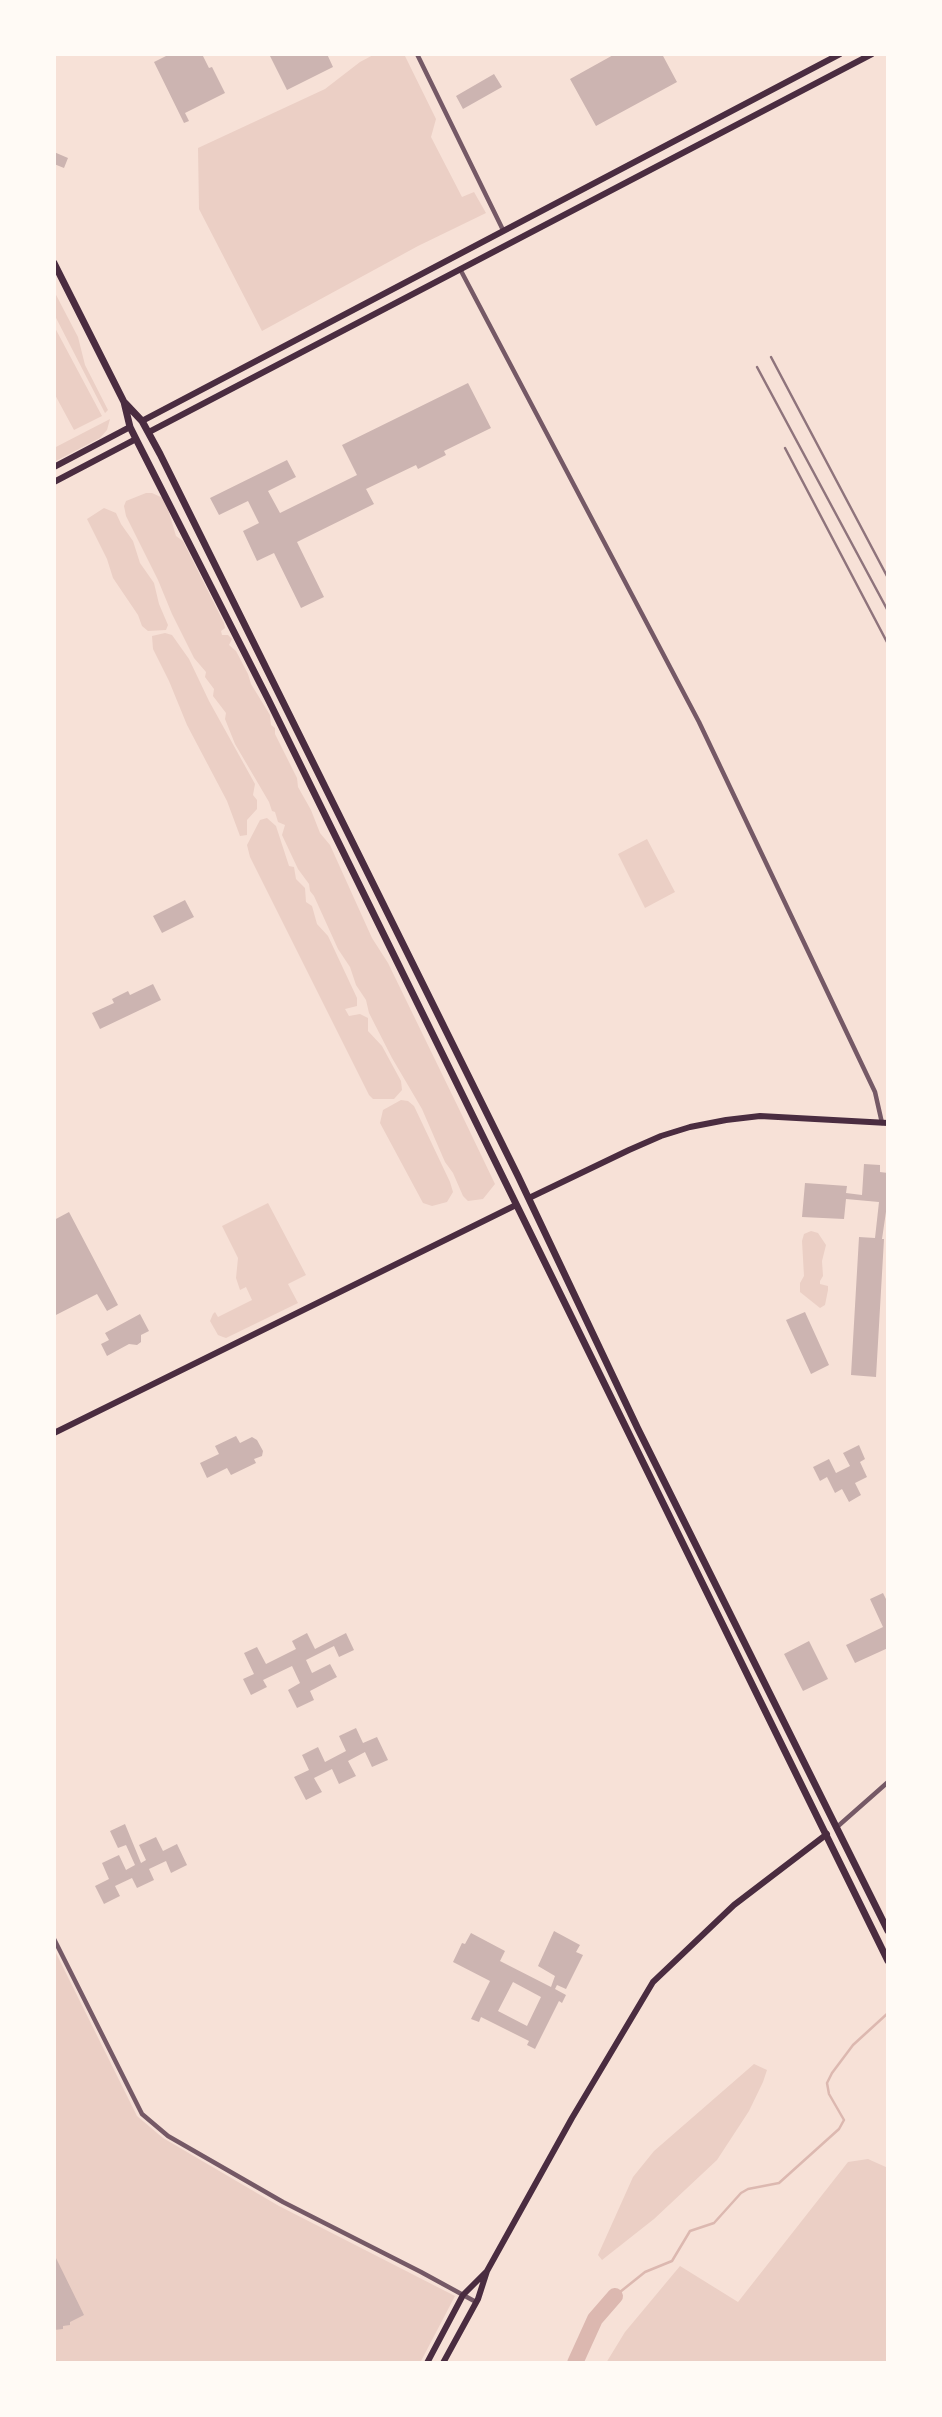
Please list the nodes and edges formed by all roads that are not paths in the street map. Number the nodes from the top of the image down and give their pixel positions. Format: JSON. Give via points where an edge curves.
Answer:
{"nodes":[{"id":1,"x":416,"y":54,"type":"edge"},
{"id":2,"x":840,"y":54,"type":"edge"},
{"id":3,"x":872,"y":54,"type":"edge"},
{"id":4,"x":503,"y":230,"type":"junction"},
{"id":5,"x":453,"y":256,"type":"junction"},
{"id":6,"x":54,"y":263,"type":"edge"},
{"id":7,"x":460,"y":269,"type":"junction"},
{"id":8,"x":124,"y":402,"type":"junction"},
{"id":9,"x":142,"y":421,"type":"junction"},
{"id":10,"x":130,"y":427,"type":"junction"},
{"id":11,"x":149,"y":432,"type":"junction"},
{"id":12,"x":136,"y":439,"type":"junction"},
{"id":13,"x":54,"y":467,"type":"edge"},
{"id":14,"x":54,"y":482,"type":"edge"},
{"id":15,"x":885,"y":1123,"type":"edge"},
{"id":16,"x":529,"y":1198,"type":"junction"},
{"id":17,"x":516,"y":1205,"type":"junction"},
{"id":18,"x":54,"y":1433,"type":"edge"},
{"id":19,"x":888,"y":1782,"type":"edge"},
{"id":20,"x":836,"y":1827,"type":"junction"},
{"id":21,"x":827,"y":1834,"type":"junction"},
{"id":22,"x":888,"y":1931,"type":"edge"},
{"id":23,"x":54,"y":1939,"type":"edge"},
{"id":24,"x":888,"y":1961,"type":"edge"},
{"id":25,"x":487,"y":2271,"type":"junction"},
{"id":26,"x":463,"y":2295,"type":"junction"},
{"id":27,"x":476,"y":2302,"type":"junction"},
{"id":28,"x":427,"y":2363,"type":"edge"},
{"id":29,"x":443,"y":2363,"type":"edge"}],
"edges":[{"from":1,"to":4,"type":"street"},
{"from":2,"to":4,"type":"main road"},
{"from":3,"to":7,"type":"main road"},
{"from":4,"to":5,"type":"main road"},
{"from":5,"to":7,"type":"main road"},
{"from":5,"to":9,"type":"main road"},
{"from":6,"to":8,"type":"highway"},
{"from":7,"to":11,"type":"main road"},
{"from":7,"to":15,"type":"street","via":[[699,722]]},
{"from":8,"to":9,"type":"highway"},
{"from":8,"to":10,"type":"highway"},
{"from":9,"to":10,"type":"highway"},
{"from":9,"to":11,"type":"highway"},
{"from":10,"to":12,"type":"highway"},
{"from":10,"to":13,"type":"main road"},
{"from":11,"to":12,"type":"highway"},
{"from":11,"to":16,"type":"highway"},
{"from":12,"to":14,"type":"main road"},
{"from":12,"to":17,"type":"highway"},
{"from":15,"to":16,"type":"main road","via":[[761,1116],[726,1119],[661,1136]]},
{"from":16,"to":17,"type":"highway"},
{"from":16,"to":20,"type":"highway"},
{"from":17,"to":18,"type":"main road"},
{"from":17,"to":21,"type":"highway"},
{"from":19,"to":20,"type":"street"},
{"from":20,"to":21,"type":"highway"},
{"from":20,"to":22,"type":"highway"},
{"from":21,"to":24,"type":"highway"},
{"from":21,"to":25,"type":"main road","via":[[734,1905],[653,1982]]},
{"from":23,"to":26,"type":"street","via":[[142,2114],[168,2136],[283,2202]]},
{"from":25,"to":26,"type":"main road"},
{"from":25,"to":27,"type":"main road"},
{"from":26,"to":27,"type":"street"},
{"from":26,"to":28,"type":"main road"},
{"from":27,"to":29,"type":"main road"}]}
